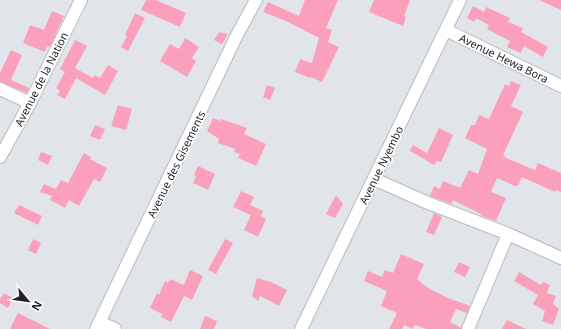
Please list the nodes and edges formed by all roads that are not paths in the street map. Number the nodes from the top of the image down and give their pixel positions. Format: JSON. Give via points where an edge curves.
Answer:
{"nodes":[{"id":1,"x":81,"y":0,"type":"edge"},
{"id":2,"x":256,"y":0,"type":"edge"},
{"id":3,"x":460,"y":0,"type":"edge"},
{"id":4,"x":446,"y":30,"type":"junction"},
{"id":5,"x":561,"y":86,"type":"edge"},
{"id":6,"x":0,"y":89,"type":"edge"},
{"id":7,"x":30,"y":103,"type":"junction"},
{"id":8,"x":0,"y":157,"type":"edge"},
{"id":9,"x":374,"y":178,"type":"junction"},
{"id":10,"x":508,"y":234,"type":"junction"},
{"id":11,"x":561,"y":258,"type":"edge"},
{"id":12,"x":98,"y":326,"type":"edge"},
{"id":13,"x":115,"y":329,"type":"edge"},
{"id":14,"x":301,"y":329,"type":"edge"},
{"id":15,"x":468,"y":329,"type":"edge"}],
"edges":[{"from":1,"to":7,"type":"street","name":"Avenue de la Nation"},
{"from":2,"to":12,"type":"street","name":"Avenue des Gisements"},
{"from":3,"to":4,"type":"street","name":"Avenue Nyembo"},
{"from":4,"to":5,"type":"street","name":"Avenue Hewa Bora"},
{"from":4,"to":9,"type":"street","name":"Avenue Nyembo"},
{"from":6,"to":7,"type":"street"},
{"from":7,"to":8,"type":"street","name":"Avenue de la Nation"},
{"from":9,"to":10,"type":"street","via":[[428,204]]},
{"from":9,"to":14,"type":"street","name":"Avenue Nyembo"},
{"from":10,"to":11,"type":"street"},
{"from":10,"to":15,"type":"street"},
{"from":12,"to":13,"type":"street"}]}
